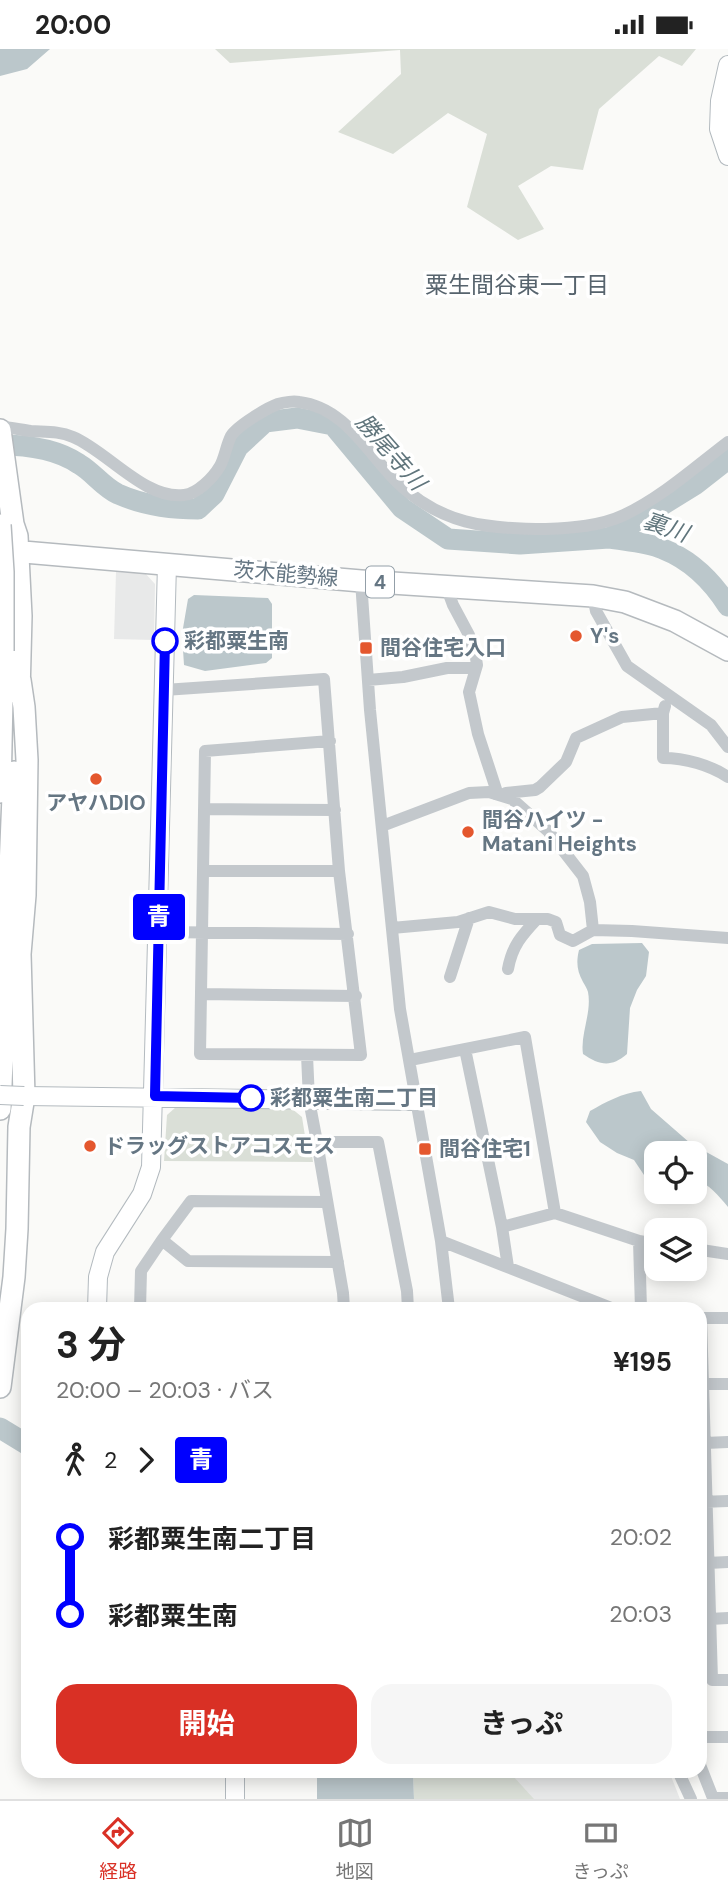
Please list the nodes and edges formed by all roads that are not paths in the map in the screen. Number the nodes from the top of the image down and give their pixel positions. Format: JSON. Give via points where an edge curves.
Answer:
{"nodes":[{"id":1,"x":728,"y":65,"type":"edge"},
{"id":2,"x":728,"y":156,"type":"edge"},
{"id":3,"x":0,"y":428,"type":"edge"},
{"id":4,"x":728,"y":442,"type":"edge"},
{"id":5,"x":0,"y":525,"type":"edge"},
{"id":6,"x":9,"y":551,"type":"edge"},
{"id":7,"x":167,"y":564,"type":"junction"},
{"id":8,"x":361,"y":580,"type":"junction"},
{"id":9,"x":446,"y":586,"type":"junction"},
{"id":10,"x":593,"y":596,"type":"junction"},
{"id":11,"x":728,"y":650,"type":"edge"},
{"id":12,"x":476,"y":669,"type":"junction"},
{"id":13,"x":19,"y":680,"type":"junction"},
{"id":14,"x":368,"y":680,"type":"junction"},
{"id":15,"x":164,"y":690,"type":"junction"},
{"id":16,"x":668,"y":695,"type":"junction"},
{"id":17,"x":663,"y":713,"type":"junction"},
{"id":18,"x":330,"y":741,"type":"junction"},
{"id":19,"x":728,"y":747,"type":"edge"},
{"id":20,"x":728,"y":777,"type":"edge"},
{"id":21,"x":500,"y":795,"type":"junction"},
{"id":22,"x":0,"y":799,"type":"edge"},
{"id":23,"x":204,"y":809,"type":"junction"},
{"id":24,"x":335,"y":810,"type":"junction"},
{"id":25,"x":382,"y":826,"type":"junction"},
{"id":26,"x":203,"y":871,"type":"junction"},
{"id":27,"x":340,"y":871,"type":"junction"},
{"id":28,"x":469,"y":918,"type":"junction"},
{"id":29,"x":537,"y":919,"type":"junction"},
{"id":30,"x":392,"y":928,"type":"junction"},
{"id":31,"x":593,"y":930,"type":"junction"},
{"id":32,"x":158,"y":932,"type":"junction"},
{"id":33,"x":202,"y":933,"type":"junction"},
{"id":34,"x":348,"y":934,"type":"junction"},
{"id":35,"x":728,"y":938,"type":"edge"},
{"id":36,"x":508,"y":969,"type":"dead end"},
{"id":37,"x":450,"y":977,"type":"dead end"},
{"id":38,"x":201,"y":995,"type":"junction"},
{"id":39,"x":356,"y":996,"type":"junction"},
{"id":40,"x":465,"y":1049,"type":"junction"},
{"id":41,"x":307,"y":1055,"type":"junction"},
{"id":42,"x":410,"y":1060,"type":"junction"},
{"id":43,"x":0,"y":1095,"type":"edge"},
{"id":44,"x":24,"y":1096,"type":"junction"},
{"id":45,"x":155,"y":1096,"type":"junction"},
{"id":46,"x":309,"y":1100,"type":"junction"},
{"id":47,"x":417,"y":1101,"type":"junction"},
{"id":48,"x":0,"y":1109,"type":"edge"},
{"id":49,"x":317,"y":1142,"type":"junction"},
{"id":50,"x":327,"y":1202,"type":"junction"},
{"id":51,"x":555,"y":1213,"type":"junction"},
{"id":52,"x":502,"y":1227,"type":"junction"},
{"id":53,"x":162,"y":1240,"type":"junction"},
{"id":54,"x":441,"y":1241,"type":"junction"},
{"id":55,"x":639,"y":1241,"type":"junction"},
{"id":56,"x":644,"y":1242,"type":"edge"},
{"id":57,"x":707,"y":1251,"type":"edge"},
{"id":58,"x":728,"y":1254,"type":"edge"},
{"id":59,"x":338,"y":1262,"type":"junction"},
{"id":60,"x":508,"y":1267,"type":"junction"},
{"id":61,"x":97,"y":1302,"type":"edge"},
{"id":62,"x":140,"y":1302,"type":"edge"},
{"id":63,"x":343,"y":1302,"type":"edge"},
{"id":64,"x":408,"y":1302,"type":"edge"},
{"id":65,"x":448,"y":1302,"type":"edge"},
{"id":66,"x":596,"y":1302,"type":"edge"},
{"id":67,"x":641,"y":1302,"type":"edge"},
{"id":68,"x":707,"y":1318,"type":"edge"},
{"id":69,"x":728,"y":1318,"type":"edge"},
{"id":70,"x":1,"y":1382,"type":"edge"},
{"id":71,"x":707,"y":1384,"type":"edge"},
{"id":72,"x":728,"y":1384,"type":"edge"},
{"id":73,"x":728,"y":1442,"type":"edge"},
{"id":74,"x":707,"y":1443,"type":"edge"},
{"id":75,"x":728,"y":1501,"type":"edge"},
{"id":76,"x":707,"y":1502,"type":"edge"},
{"id":77,"x":707,"y":1551,"type":"edge"},
{"id":78,"x":728,"y":1562,"type":"edge"},
{"id":79,"x":708,"y":1563,"type":"junction"},
{"id":80,"x":728,"y":1618,"type":"edge"},
{"id":81,"x":710,"y":1619,"type":"junction"},
{"id":82,"x":707,"y":1665,"type":"edge"},
{"id":83,"x":707,"y":1680,"type":"edge"},
{"id":84,"x":728,"y":1680,"type":"edge"},
{"id":85,"x":707,"y":1737,"type":"edge"},
{"id":86,"x":728,"y":1737,"type":"edge"},
{"id":87,"x":235,"y":1778,"type":"edge"},
{"id":88,"x":681,"y":1778,"type":"edge"},
{"id":89,"x":705,"y":1778,"type":"edge"},
{"id":90,"x":728,"y":1798,"type":"edge"},
{"id":91,"x":235,"y":1799,"type":"edge"},
{"id":92,"x":691,"y":1799,"type":"edge"}],
"edges":[{"from":1,"to":2,"type":"street","via":[[719,129]]},
{"from":3,"to":4,"type":"street","via":[[60,433],[83,443],[134,479],[182,496],[206,483],[220,466],[232,435],[255,416],[279,404],[299,401],[341,420],[417,500],[478,526],[514,529],[571,528],[622,516],[660,494]]},
{"from":3,"to":6,"type":"main road","via":[[7,473]]},
{"from":5,"to":22,"type":"main road","bridge":true},
{"from":6,"to":7,"type":"main road","name":"茨木能勢線","number":"4"},
{"from":6,"to":13,"type":"main road","via":[[21,616]]},
{"from":7,"to":8,"type":"main road","name":"茨木能勢線","number":"4"},
{"from":7,"to":15,"type":"street"},
{"from":8,"to":9,"type":"main road","name":"茨木能勢線","number":"4"},
{"from":8,"to":14,"type":"street"},
{"from":9,"to":10,"type":"main road","name":"茨木能勢線","number":"4"},
{"from":9,"to":12,"type":"street","via":[[469,635]]},
{"from":10,"to":11,"type":"main road","name":"茨木能勢線","number":"4","via":[[625,602],[675,621]]},
{"from":10,"to":16,"type":"street","via":[[596,611],[627,666]]},
{"from":12,"to":14,"type":"street","via":[[447,668]]},
{"from":12,"to":21,"type":"street","via":[[469,692],[492,781]]},
{"from":13,"to":44,"type":"main road","via":[[27,760],[20,954]]},
{"from":13,"to":48,"type":"main road"},
{"from":14,"to":25,"type":"street"},
{"from":15,"to":18,"type":"street","via":[[324,679]]},
{"from":15,"to":32,"type":"street"},
{"from":16,"to":17,"type":"street"},
{"from":16,"to":19,"type":"street","via":[[710,726]]},
{"from":17,"to":20,"type":"street","via":[[663,758],[715,768]]},
{"from":17,"to":21,"type":"street","via":[[622,717],[576,737],[566,762],[540,787]]},
{"from":18,"to":23,"type":"street","via":[[205,751]]},
{"from":18,"to":24,"type":"street"},
{"from":21,"to":25,"type":"street","via":[[469,793]]},
{"from":21,"to":31,"type":"street","via":[[512,799],[548,831],[583,876]]},
{"from":23,"to":24,"type":"street"},
{"from":23,"to":26,"type":"street"},
{"from":24,"to":27,"type":"street"},
{"from":25,"to":30,"type":"street"},
{"from":26,"to":27,"type":"street"},
{"from":26,"to":33,"type":"street"},
{"from":27,"to":34,"type":"street"},
{"from":28,"to":29,"type":"street","via":[[489,912]]},
{"from":28,"to":30,"type":"street"},
{"from":28,"to":37,"type":"street"},
{"from":29,"to":31,"type":"street","via":[[556,922],[560,935],[573,940]]},
{"from":29,"to":36,"type":"street","via":[[519,938]]},
{"from":30,"to":42,"type":"street"},
{"from":31,"to":35,"type":"street"},
{"from":32,"to":33,"type":"street"},
{"from":32,"to":45,"type":"street"},
{"from":33,"to":34,"type":"street"},
{"from":33,"to":38,"type":"street"},
{"from":34,"to":39,"type":"street"},
{"from":38,"to":39,"type":"street"},
{"from":38,"to":41,"type":"street","via":[[200,1054]]},
{"from":39,"to":41,"type":"street","via":[[362,1055]]},
{"from":40,"to":42,"type":"street"},
{"from":40,"to":51,"type":"street","via":[[525,1037]]},
{"from":40,"to":52,"type":"street"},
{"from":41,"to":46,"type":"street"},
{"from":42,"to":47,"type":"street"},
{"from":43,"to":44,"type":"street","bridge":true},
{"from":44,"to":45,"type":"street"},
{"from":44,"to":70,"type":"main road","via":[[16,1248]]},
{"from":45,"to":46,"type":"street"},
{"from":45,"to":61,"type":"street","via":[[151,1167],[142,1194],[105,1252]]},
{"from":46,"to":47,"type":"street"},
{"from":46,"to":49,"type":"street"},
{"from":47,"to":54,"type":"street"},
{"from":49,"to":50,"type":"street"},
{"from":49,"to":64,"type":"street","via":[[378,1142]]},
{"from":50,"to":53,"type":"street","via":[[191,1201]]},
{"from":50,"to":59,"type":"street"},
{"from":51,"to":52,"type":"street"},
{"from":51,"to":55,"type":"street"},
{"from":52,"to":60,"type":"street"},
{"from":53,"to":59,"type":"street","via":[[188,1261]]},
{"from":53,"to":62,"type":"street","via":[[141,1271]]},
{"from":54,"to":60,"type":"street"},
{"from":54,"to":65,"type":"street"},
{"from":55,"to":56,"type":"street"},
{"from":55,"to":67,"type":"street"},
{"from":57,"to":58,"type":"street"},
{"from":59,"to":63,"type":"street"},
{"from":60,"to":66,"type":"street"},
{"from":68,"to":69,"type":"street"},
{"from":71,"to":72,"type":"street"},
{"from":73,"to":74,"type":"street"},
{"from":75,"to":76,"type":"street"},
{"from":77,"to":79,"type":"street"},
{"from":78,"to":79,"type":"street"},
{"from":79,"to":81,"type":"street"},
{"from":80,"to":81,"type":"street"},
{"from":81,"to":82,"type":"street"},
{"from":83,"to":84,"type":"street"},
{"from":85,"to":86,"type":"street"},
{"from":87,"to":91,"type":"street"},
{"from":88,"to":92,"type":"street"},
{"from":89,"to":90,"type":"street","via":[[713,1798]]}]}
